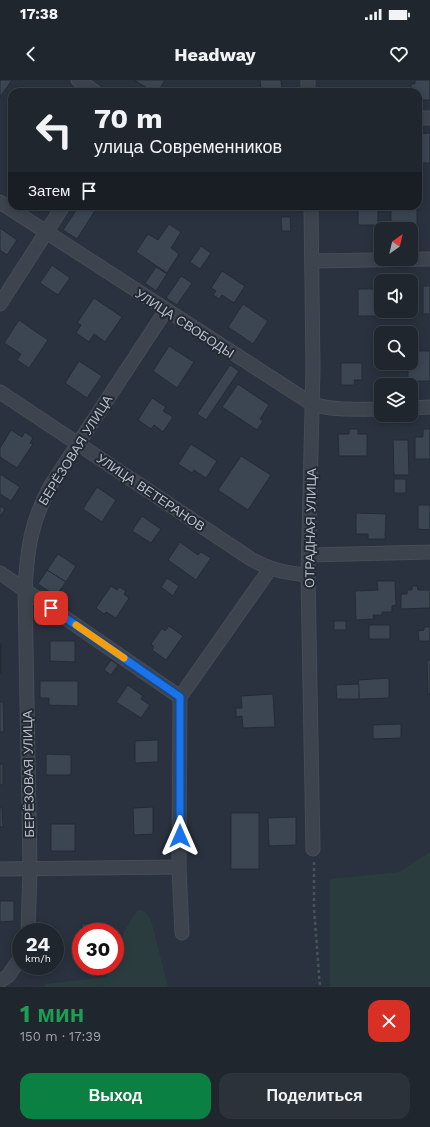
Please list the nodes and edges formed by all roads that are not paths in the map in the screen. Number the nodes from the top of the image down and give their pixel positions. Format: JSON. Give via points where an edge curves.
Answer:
{"nodes":[{"id":1,"x":78,"y":80,"type":"edge"},
{"id":2,"x":89,"y":88,"type":"edge"},
{"id":3,"x":12,"y":210,"type":"edge"},
{"id":4,"x":60,"y":210,"type":"edge"},
{"id":5,"x":311,"y":210,"type":"edge"},
{"id":6,"x":46,"y":232,"type":"junction"},
{"id":7,"x":430,"y":259,"type":"edge"},
{"id":8,"x":312,"y":261,"type":"junction"},
{"id":9,"x":0,"y":304,"type":"edge"},
{"id":10,"x":166,"y":310,"type":"junction"},
{"id":11,"x":0,"y":392,"type":"edge"},
{"id":12,"x":312,"y":404,"type":"junction"},
{"id":13,"x":430,"y":407,"type":"edge"},
{"id":14,"x":418,"y":408,"type":"edge"},
{"id":15,"x":374,"y":409,"type":"edge"},
{"id":16,"x":78,"y":444,"type":"junction"},
{"id":17,"x":430,"y":552,"type":"edge"},
{"id":18,"x":310,"y":555,"type":"junction"},
{"id":19,"x":270,"y":569,"type":"junction"},
{"id":20,"x":0,"y":573,"type":"edge"},
{"id":21,"x":308,"y":575,"type":"junction"},
{"id":22,"x":25,"y":590,"type":"junction"},
{"id":23,"x":180,"y":697,"type":"junction"},
{"id":24,"x":313,"y":849,"type":"road end"},
{"id":25,"x":179,"y":867,"type":"junction"},
{"id":26,"x":0,"y":869,"type":"edge"},
{"id":27,"x":30,"y":869,"type":"junction"},
{"id":28,"x":28,"y":923,"type":"edge"},
{"id":29,"x":182,"y":933,"type":"dead end"},
{"id":30,"x":12,"y":970,"type":"edge"},
{"id":31,"x":0,"y":980,"type":"edge"}],
"edges":[{"from":1,"to":2,"type":"street"},
{"from":3,"to":6,"type":"street","name":"УЛИЦА СВОБОДЫ"},
{"from":4,"to":6,"type":"street"},
{"from":5,"to":8,"type":"street","name":"ОТРАДНАЯ УЛИЦА"},
{"from":6,"to":9,"type":"street"},
{"from":6,"to":10,"type":"street","name":"УЛИЦА СВОБОДЫ"},
{"from":7,"to":8,"type":"street"},
{"from":8,"to":12,"type":"street","name":"ОТРАДНАЯ УЛИЦА"},
{"from":10,"to":12,"type":"street","name":"УЛИЦА СВОБОДЫ"},
{"from":10,"to":16,"type":"street","name":"БЕРЁЗОВАЯ УЛИЦА"},
{"from":11,"to":16,"type":"street","name":"УЛИЦА ВЕТЕРАНОВ"},
{"from":12,"to":15,"type":"street","name":"УЛИЦА СВОБОДЫ","via":[[342,410]]},
{"from":12,"to":18,"type":"street","name":"ОТРАДНАЯ УЛИЦА"},
{"from":13,"to":14,"type":"street"},
{"from":16,"to":19,"type":"street","name":"УЛИЦА ВЕТЕРАНОВ"},
{"from":16,"to":22,"type":"street","name":"БЕРЁЗОВАЯ УЛИЦА","via":[[51,485],[36,516],[28,547]]},
{"from":17,"to":18,"type":"street"},
{"from":18,"to":21,"type":"street","name":"ОТРАДНАЯ УЛИЦА"},
{"from":19,"to":21,"type":"street","name":"УЛИЦА ВЕТЕРАНОВ"},
{"from":19,"to":23,"type":"street"},
{"from":20,"to":22,"type":"street"},
{"from":21,"to":24,"type":"street","name":"ОТРАДНАЯ УЛИЦА"},
{"from":22,"to":23,"type":"street"},
{"from":22,"to":27,"type":"street","name":"БЕРЁЗОВАЯ УЛИЦА"},
{"from":23,"to":25,"type":"street"},
{"from":25,"to":27,"type":"street"},
{"from":25,"to":29,"type":"street"},
{"from":26,"to":27,"type":"street"},
{"from":27,"to":28,"type":"street","name":"БЕРЁЗОВАЯ УЛИЦА"},
{"from":30,"to":31,"type":"street"}]}
